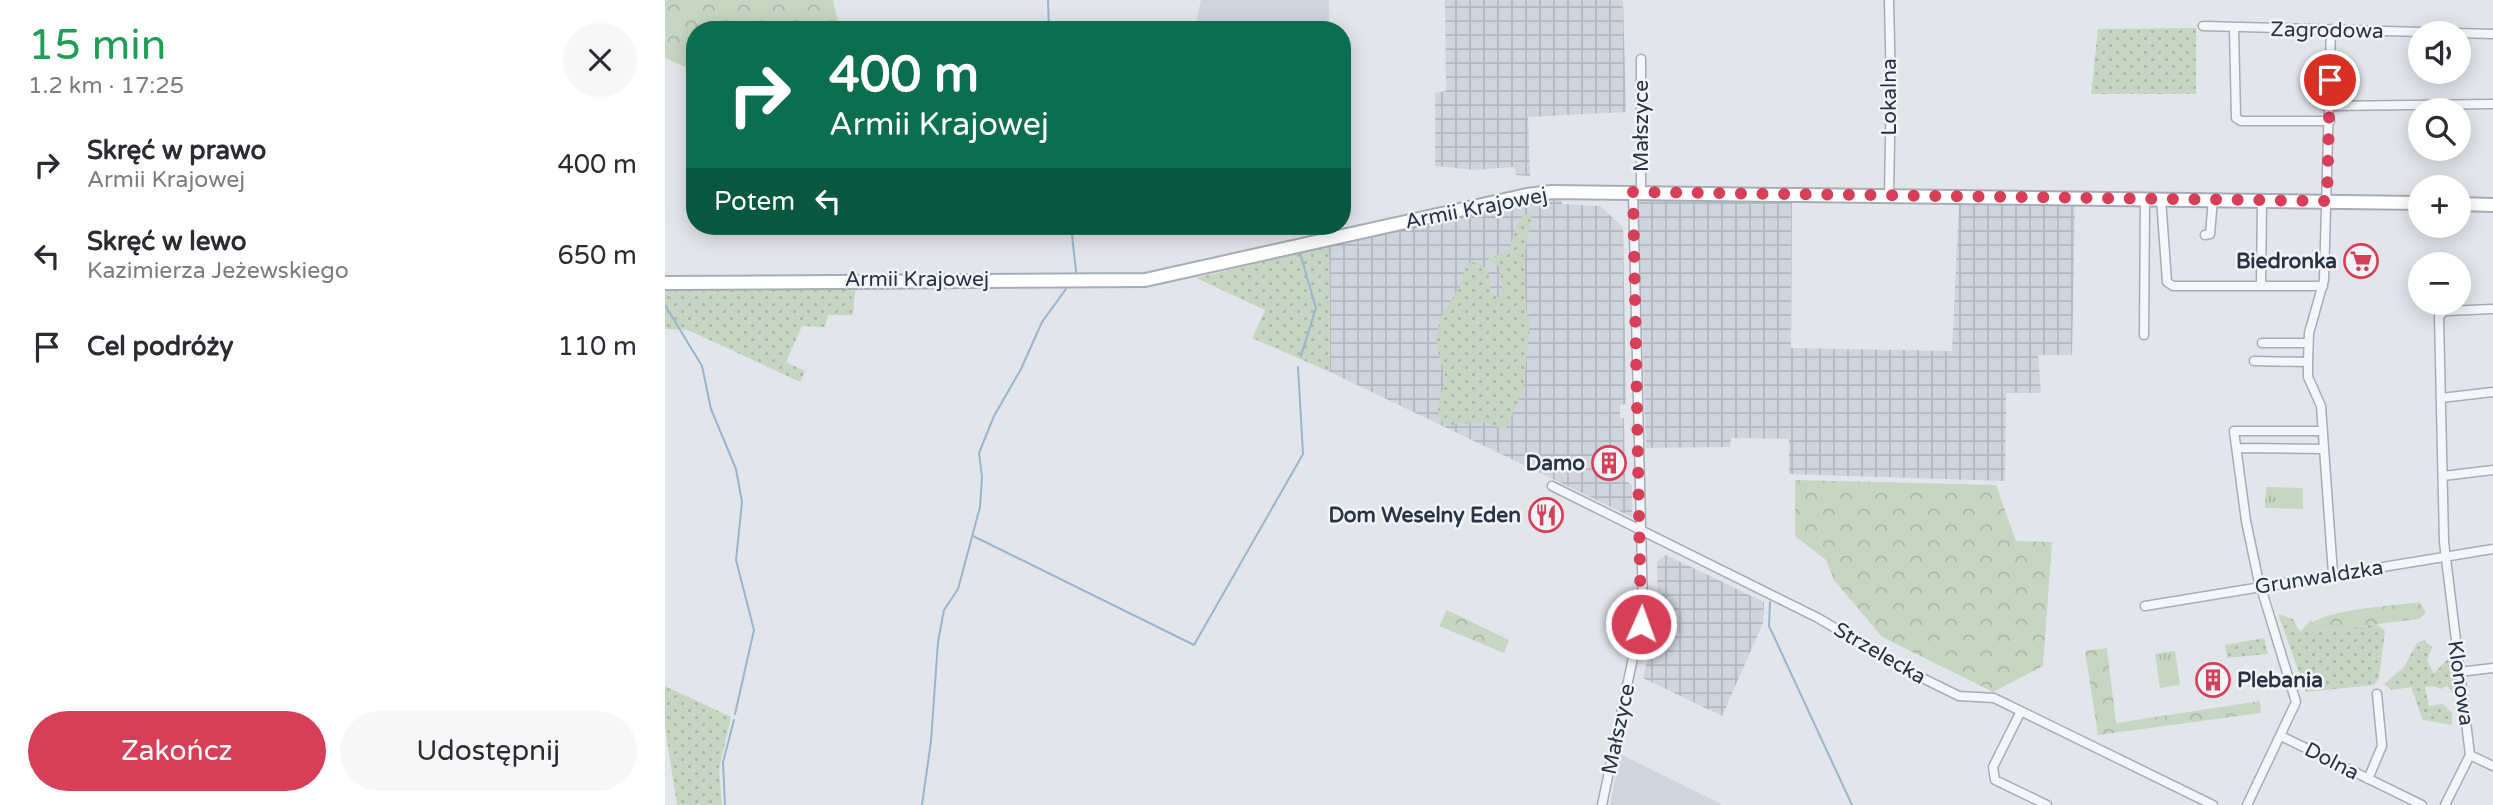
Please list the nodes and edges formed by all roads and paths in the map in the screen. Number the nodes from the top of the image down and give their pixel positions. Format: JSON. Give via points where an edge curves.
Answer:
{"nodes":[{"id":1,"x":1889,"y":0,"type":"edge"},
{"id":2,"x":2203,"y":26,"type":"dead end"},
{"id":3,"x":2234,"y":28,"type":"junction"},
{"id":4,"x":2331,"y":29,"type":"junction"},
{"id":5,"x":2493,"y":34,"type":"edge"},
{"id":6,"x":1641,"y":59,"type":"dead end"},
{"id":7,"x":2493,"y":104,"type":"edge"},
{"id":8,"x":2330,"y":106,"type":"junction"},
{"id":9,"x":2330,"y":121,"type":"junction"},
{"id":10,"x":1637,"y":192,"type":"junction"},
{"id":11,"x":1889,"y":194,"type":"junction"},
{"id":12,"x":2145,"y":198,"type":"junction"},
{"id":13,"x":2161,"y":198,"type":"junction"},
{"id":14,"x":2213,"y":199,"type":"junction"},
{"id":15,"x":2262,"y":200,"type":"junction"},
{"id":16,"x":2327,"y":201,"type":"junction"},
{"id":17,"x":2408,"y":203,"type":"edge"},
{"id":18,"x":2471,"y":204,"type":"edge"},
{"id":19,"x":2493,"y":205,"type":"edge"},
{"id":20,"x":2205,"y":234,"type":"dead end"},
{"id":21,"x":1351,"y":235,"type":"edge"},
{"id":22,"x":1351,"y":235,"type":"edge"},
{"id":23,"x":665,"y":284,"type":"edge"},
{"id":24,"x":2261,"y":286,"type":"junction"},
{"id":25,"x":2323,"y":286,"type":"junction"},
{"id":26,"x":2493,"y":309,"type":"edge"},
{"id":27,"x":2144,"y":335,"type":"dead end"},
{"id":28,"x":2262,"y":343,"type":"dead end"},
{"id":29,"x":2308,"y":343,"type":"junction"},
{"id":30,"x":2254,"y":362,"type":"dead end"},
{"id":31,"x":2308,"y":362,"type":"junction"},
{"id":32,"x":2493,"y":392,"type":"edge"},
{"id":33,"x":2441,"y":398,"type":"junction"},
{"id":34,"x":2323,"y":431,"type":"junction"},
{"id":35,"x":2237,"y":449,"type":"junction"},
{"id":36,"x":2324,"y":449,"type":"junction"},
{"id":37,"x":2493,"y":470,"type":"edge"},
{"id":38,"x":2443,"y":476,"type":"junction"},
{"id":39,"x":1552,"y":486,"type":"dead end"},
{"id":40,"x":1641,"y":530,"type":"junction"},
{"id":41,"x":2493,"y":549,"type":"edge"},
{"id":42,"x":2445,"y":556,"type":"junction"},
{"id":43,"x":2333,"y":574,"type":"junction"},
{"id":44,"x":2260,"y":585,"type":"junction"},
{"id":45,"x":2145,"y":606,"type":"dead end"},
{"id":46,"x":2493,"y":667,"type":"edge"},
{"id":47,"x":2459,"y":672,"type":"junction"},
{"id":48,"x":2377,"y":694,"type":"dead end"},
{"id":49,"x":2021,"y":711,"type":"junction"},
{"id":50,"x":2281,"y":736,"type":"junction"},
{"id":51,"x":2470,"y":755,"type":"junction"},
{"id":52,"x":2493,"y":766,"type":"edge"},
{"id":53,"x":2368,"y":779,"type":"junction"},
{"id":54,"x":1602,"y":805,"type":"edge"},
{"id":55,"x":2047,"y":805,"type":"edge"},
{"id":56,"x":2213,"y":805,"type":"edge"},
{"id":57,"x":2247,"y":805,"type":"edge"},
{"id":58,"x":2422,"y":805,"type":"edge"},
{"id":59,"x":2445,"y":805,"type":"edge"}],
"edges":[{"from":1,"to":11,"type":"street","name":"Lokalna"},
{"from":2,"to":3,"type":"street","name":"Zagrodowa"},
{"from":3,"to":4,"type":"street","name":"Zagrodowa"},
{"from":3,"to":9,"type":"street","via":[[2235,118]]},
{"from":4,"to":5,"type":"street","name":"Zagrodowa"},
{"from":4,"to":8,"type":"street"},
{"from":6,"to":10,"type":"street","name":"Małszyce"},
{"from":7,"to":8,"type":"street"},
{"from":8,"to":9,"type":"street"},
{"from":9,"to":16,"type":"street"},
{"from":10,"to":11,"type":"street","name":"Armii Krajowej"},
{"from":10,"to":21,"type":"street","name":"Armii Krajowej","via":[[1539,193]]},
{"from":10,"to":40,"type":"street","name":"Małszyce"},
{"from":11,"to":12,"type":"street","name":"Armii Krajowej"},
{"from":12,"to":13,"type":"street","name":"Armii Krajowej"},
{"from":12,"to":27,"type":"street"},
{"from":13,"to":14,"type":"street","name":"Armii Krajowej"},
{"from":13,"to":24,"type":"street","via":[[2167,282],[2173,286]]},
{"from":14,"to":15,"type":"street","name":"Armii Krajowej"},
{"from":14,"to":20,"type":"street","via":[[2210,234]]},
{"from":15,"to":16,"type":"street","name":"Armii Krajowej"},
{"from":15,"to":24,"type":"street"},
{"from":16,"to":17,"type":"street","name":"Armii Krajowej"},
{"from":16,"to":25,"type":"street"},
{"from":18,"to":19,"type":"street"},
{"from":22,"to":23,"type":"street","name":"Armii Krajowej","via":[[1132,281]]},
{"from":24,"to":25,"type":"street"},
{"from":25,"to":29,"type":"street"},
{"from":26,"to":33,"type":"street","name":"Klonowa","via":[[2441,312]]},
{"from":28,"to":29,"type":"street"},
{"from":29,"to":31,"type":"street"},
{"from":30,"to":31,"type":"street"},
{"from":31,"to":34,"type":"street"},
{"from":32,"to":33,"type":"street"},
{"from":33,"to":38,"type":"street","name":"Klonowa"},
{"from":34,"to":35,"type":"street","via":[[2234,431]]},
{"from":34,"to":36,"type":"street"},
{"from":35,"to":36,"type":"street"},
{"from":35,"to":44,"type":"street"},
{"from":36,"to":43,"type":"street"},
{"from":37,"to":38,"type":"street"},
{"from":38,"to":42,"type":"street","name":"Klonowa"},
{"from":39,"to":40,"type":"street","name":"Strzelecka"},
{"from":40,"to":49,"type":"street","name":"Strzelecka","via":[[1846,633],[1959,696],[1994,698]]},
{"from":40,"to":54,"type":"street","name":"Małszyce","via":[[1641,624]]},
{"from":41,"to":42,"type":"street","name":"Grunwaldzka"},
{"from":42,"to":43,"type":"street","name":"Grunwaldzka"},
{"from":42,"to":47,"type":"street","name":"Klonowa"},
{"from":43,"to":44,"type":"street","name":"Grunwaldzka"},
{"from":44,"to":45,"type":"street","name":"Grunwaldzka"},
{"from":44,"to":50,"type":"street","via":[[2296,702]]},
{"from":46,"to":47,"type":"street"},
{"from":47,"to":51,"type":"street","name":"Klonowa"},
{"from":48,"to":53,"type":"street","via":[[2382,746]]},
{"from":49,"to":55,"type":"street","via":[[1993,774],[1995,780]]},
{"from":49,"to":56,"type":"street","name":"Strzelecka"},
{"from":50,"to":53,"type":"street","name":"Dolna"},
{"from":50,"to":57,"type":"street"},
{"from":51,"to":52,"type":"street"},
{"from":51,"to":59,"type":"street","name":"Klonowa"},
{"from":53,"to":58,"type":"street","name":"Dolna"}]}
